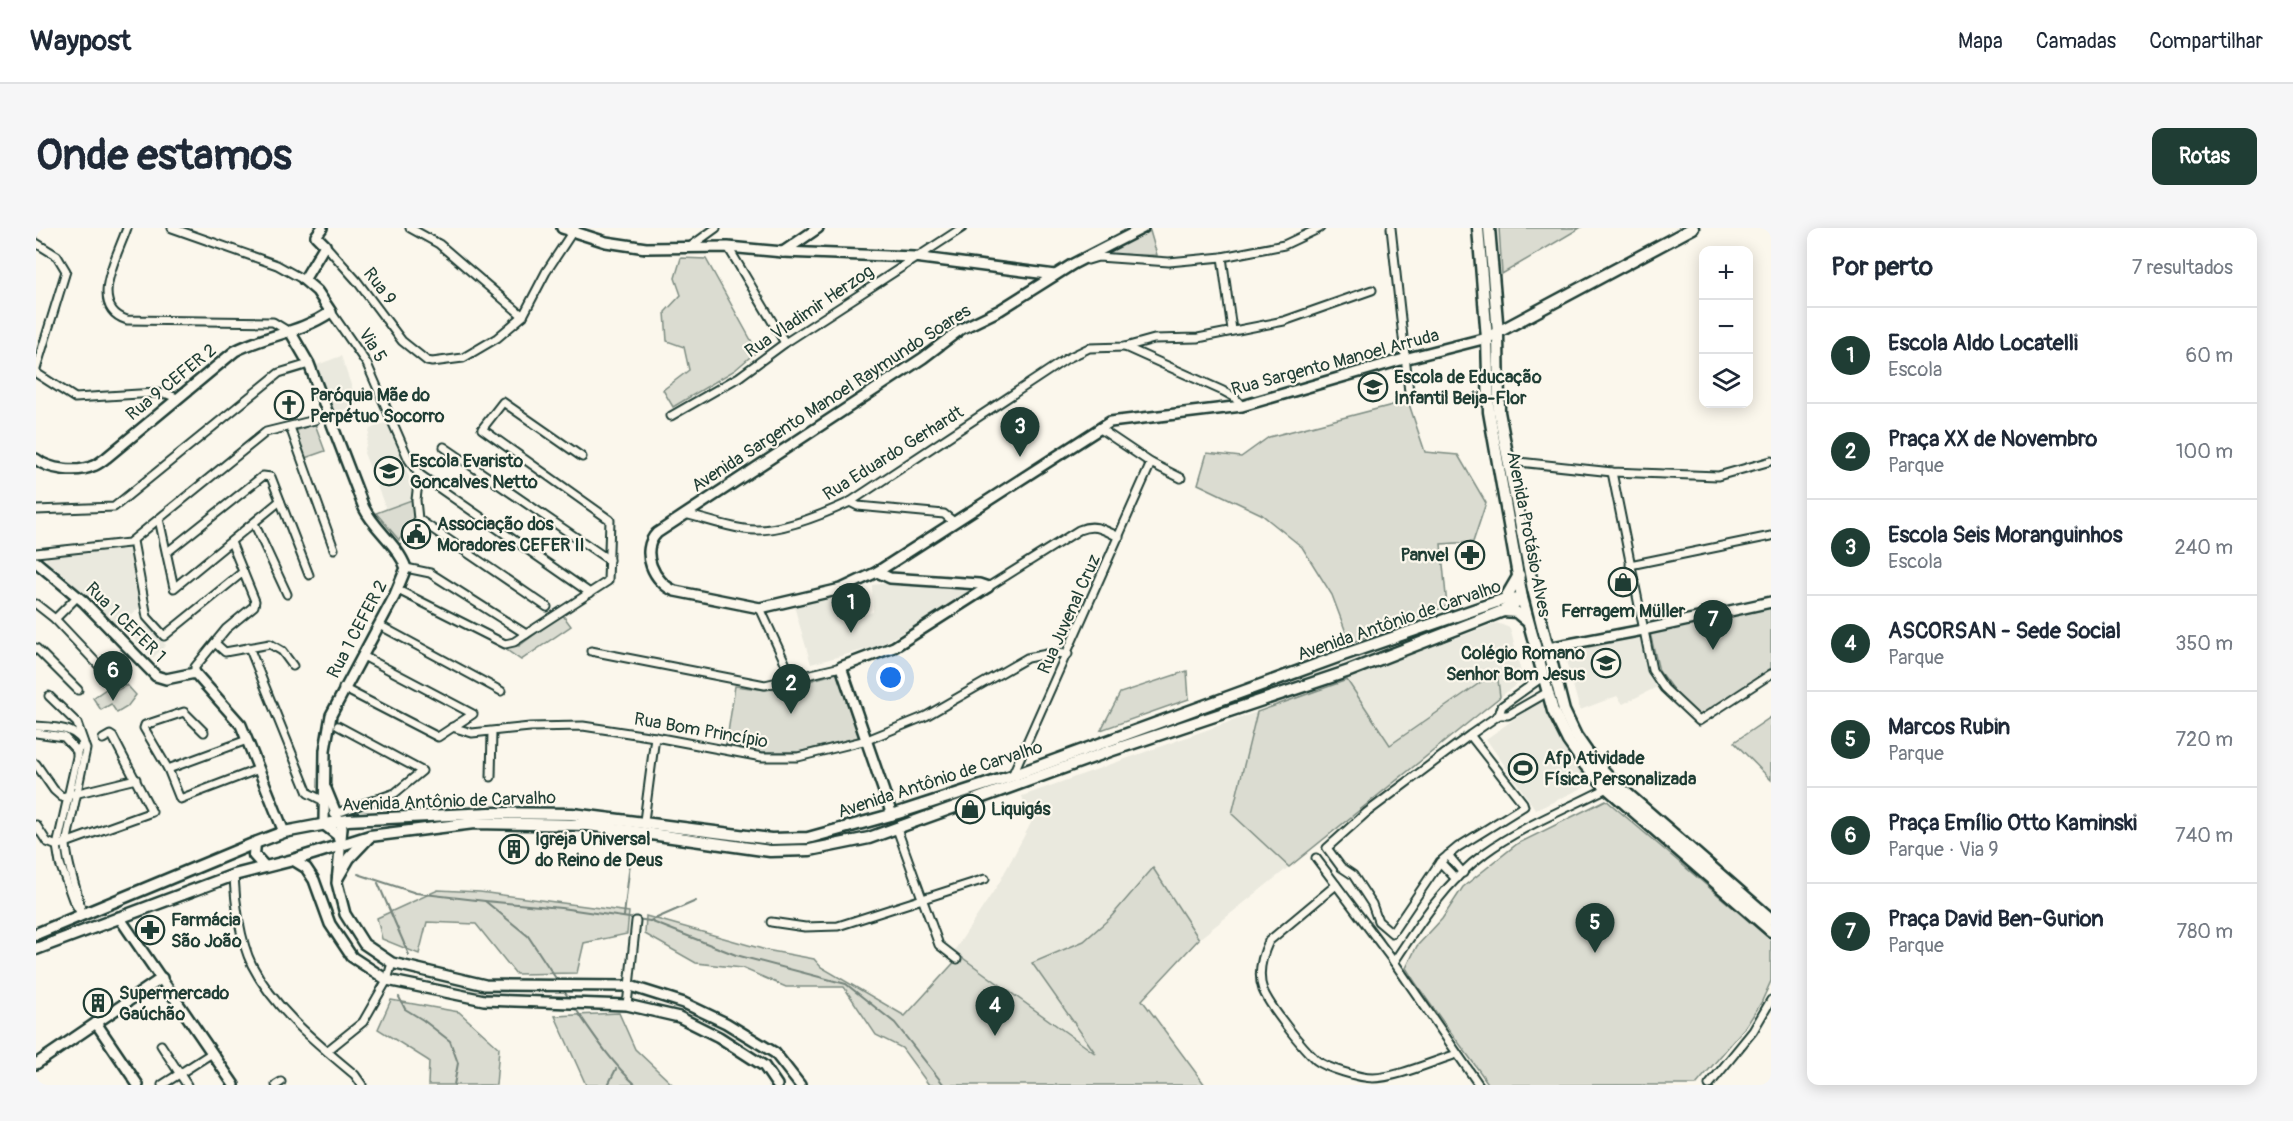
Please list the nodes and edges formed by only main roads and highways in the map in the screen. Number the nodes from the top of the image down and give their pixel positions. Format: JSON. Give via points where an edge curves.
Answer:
{"nodes":[{"id":1,"x":1478,"y":228,"type":"edge"},
{"id":2,"x":1489,"y":228,"type":"edge"},
{"id":3,"x":1693,"y":228,"type":"edge"},
{"id":4,"x":1492,"y":335,"type":"junction"},
{"id":5,"x":1519,"y":575,"type":"junction"},
{"id":6,"x":1533,"y":589,"type":"junction"},
{"id":7,"x":1522,"y":597,"type":"junction"},
{"id":8,"x":1505,"y":599,"type":"junction"},
{"id":9,"x":1503,"y":611,"type":"junction"},
{"id":10,"x":1538,"y":613,"type":"junction"},
{"id":11,"x":1528,"y":622,"type":"junction"},
{"id":12,"x":1343,"y":655,"type":"junction"},
{"id":13,"x":1331,"y":659,"type":"junction"},
{"id":14,"x":1349,"y":670,"type":"junction"},
{"id":15,"x":1337,"y":675,"type":"junction"},
{"id":16,"x":909,"y":809,"type":"junction"},
{"id":17,"x":892,"y":814,"type":"junction"},
{"id":18,"x":324,"y":824,"type":"junction"},
{"id":19,"x":897,"y":829,"type":"junction"},
{"id":20,"x":882,"y":834,"type":"junction"},
{"id":21,"x":370,"y":836,"type":"junction"},
{"id":22,"x":255,"y":843,"type":"junction"},
{"id":23,"x":341,"y":845,"type":"junction"},
{"id":24,"x":264,"y":866,"type":"junction"},
{"id":25,"x":338,"y":877,"type":"road end"},
{"id":26,"x":112,"y":901,"type":"junction"},
{"id":27,"x":82,"y":914,"type":"junction"},
{"id":28,"x":119,"y":917,"type":"junction"},
{"id":29,"x":1771,"y":919,"type":"edge"},
{"id":30,"x":88,"y":929,"type":"junction"},
{"id":31,"x":1771,"y":931,"type":"edge"},
{"id":32,"x":36,"y":934,"type":"edge"},
{"id":33,"x":36,"y":949,"type":"edge"}],
"edges":[{"from":1,"to":4,"type":"main road","name":"Avenida Protásio Alves"},
{"from":2,"to":4,"type":"main road","name":"Avenida Protásio Alves"},
{"from":3,"to":4,"type":"main road"},
{"from":4,"to":5,"type":"main road","name":"Avenida Protásio Alves","via":[[1489,412]]},
{"from":4,"to":6,"type":"main road","name":"Avenida Protásio Alves","via":[[1499,412]]},
{"from":5,"to":7,"type":"main road","name":"Avenida Protásio Alves"},
{"from":5,"to":8,"type":"main road"},
{"from":6,"to":7,"type":"main road"},
{"from":6,"to":10,"type":"main road","name":"Avenida Protásio Alves"},
{"from":7,"to":8,"type":"main road","name":"Avenida Antônio de Carvalho"},
{"from":7,"to":9,"type":"main road","name":"Avenida Antônio de Carvalho"},
{"from":7,"to":10,"type":"main road"},
{"from":7,"to":11,"type":"main road","name":"Avenida Protásio Alves"},
{"from":8,"to":12,"type":"main road","name":"Avenida Antônio de Carvalho"},
{"from":9,"to":11,"type":"main road","via":[[1516,612]]},
{"from":9,"to":14,"type":"main road","name":"Avenida Antônio de Carvalho"},
{"from":10,"to":29,"type":"main road","name":"Avenida Protásio Alves","via":[[1564,711],[1592,759],[1649,814]]},
{"from":11,"to":31,"type":"main road","name":"Avenida Protásio Alves","via":[[1553,711],[1585,765]]},
{"from":12,"to":13,"type":"main road","name":"Avenida Antônio de Carvalho"},
{"from":12,"to":14,"type":"main road"},
{"from":13,"to":15,"type":"main road"},
{"from":13,"to":16,"type":"main road","name":"Avenida Antônio de Carvalho","via":[[1012,776]]},
{"from":14,"to":15,"type":"main road","name":"Avenida Antônio de Carvalho"},
{"from":15,"to":19,"type":"main road","name":"Avenida Antônio de Carvalho","via":[[1110,751]]},
{"from":16,"to":17,"type":"main road","name":"Avenida Antônio de Carvalho"},
{"from":16,"to":19,"type":"main road","via":[[897,818]]},
{"from":17,"to":18,"type":"main road","name":"Avenida Antônio de Carvalho","via":[[808,838],[771,839],[572,814],[337,817]]},
{"from":17,"to":20,"type":"main road","via":[[892,825]]},
{"from":18,"to":22,"type":"main road","name":"Avenida Antônio de Carvalho"},
{"from":18,"to":23,"type":"main road","via":[[338,835]]},
{"from":19,"to":20,"type":"main road","name":"Avenida Antônio de Carvalho"},
{"from":20,"to":21,"type":"main road","name":"Avenida Antônio de Carvalho","via":[[810,850],[770,851],[588,825],[474,823]]},
{"from":21,"to":23,"type":"main road","name":"Avenida Antônio de Carvalho"},
{"from":21,"to":25,"type":"main road","via":[[349,858]]},
{"from":22,"to":24,"type":"main road","via":[[254,855]]},
{"from":22,"to":26,"type":"main road","name":"Avenida Antônio de Carvalho"},
{"from":23,"to":24,"type":"main road","name":"Avenida Antônio de Carvalho"},
{"from":24,"to":28,"type":"main road","name":"Avenida Antônio de Carvalho"},
{"from":26,"to":27,"type":"main road","name":"Avenida Antônio de Carvalho"},
{"from":26,"to":28,"type":"main road"},
{"from":27,"to":30,"type":"main road"},
{"from":27,"to":32,"type":"main road","name":"Avenida Antônio de Carvalho"},
{"from":28,"to":30,"type":"main road","name":"Avenida Antônio de Carvalho"},
{"from":30,"to":33,"type":"main road","name":"Avenida Antônio de Carvalho"}]}
